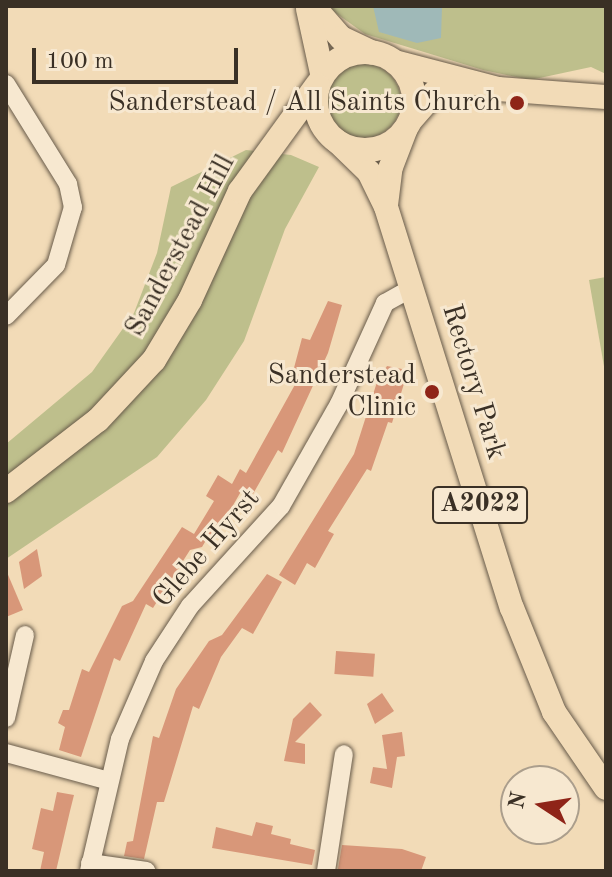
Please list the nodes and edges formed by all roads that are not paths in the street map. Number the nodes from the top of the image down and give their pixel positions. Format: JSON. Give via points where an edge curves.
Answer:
{"nodes":[{"id":1,"x":310,"y":6,"type":"edge"},
{"id":2,"x":388,"y":59,"type":"junction"},
{"id":3,"x":320,"y":79,"type":"junction"},
{"id":4,"x":6,"y":84,"type":"edge"},
{"id":5,"x":476,"y":84,"type":"junction"},
{"id":6,"x":606,"y":97,"type":"edge"},
{"id":7,"x":408,"y":126,"type":"junction"},
{"id":8,"x":334,"y":139,"type":"junction"},
{"id":9,"x":264,"y":156,"type":"junction"},
{"id":10,"x":386,"y":207,"type":"junction"},
{"id":11,"x":412,"y":288,"type":"junction"},
{"id":12,"x":6,"y":316,"type":"edge"},
{"id":13,"x":6,"y":491,"type":"edge"},
{"id":14,"x":25,"y":635,"type":"dead end"},
{"id":15,"x":6,"y":718,"type":"edge"},
{"id":16,"x":6,"y":753,"type":"edge"},
{"id":17,"x":344,"y":754,"type":"dead end"},
{"id":18,"x":109,"y":781,"type":"junction"},
{"id":19,"x":606,"y":788,"type":"edge"},
{"id":20,"x":89,"y":867,"type":"edge"},
{"id":21,"x":146,"y":871,"type":"edge"},
{"id":22,"x":326,"y":871,"type":"edge"}],
"edges":[{"from":1,"to":2,"type":"main road","via":[[341,38]]},
{"from":1,"to":3,"type":"main road"},
{"from":2,"to":3,"type":"main road","via":[[347,57]]},
{"from":2,"to":5,"type":"main road"},
{"from":2,"to":7,"type":"main road","via":[[412,85]]},
{"from":3,"to":8,"type":"main road","via":[[318,116]]},
{"from":3,"to":9,"type":"main road","name":"Sanderstead Hill"},
{"from":4,"to":12,"type":"street","via":[[68,184],[73,207],[56,265]]},
{"from":5,"to":6,"type":"main road"},
{"from":5,"to":7,"type":"main road","via":[[441,89]]},
{"from":7,"to":8,"type":"main road","via":[[392,143],[376,147]]},
{"from":7,"to":10,"type":"main road","name":"Rectory Park","number":"A2022","via":[[391,167]]},
{"from":8,"to":9,"type":"main road","name":"Sanderstead Hill","via":[[309,133]]},
{"from":8,"to":10,"type":"main road","name":"Rectory Park","number":"A2022","via":[[369,172]]},
{"from":9,"to":13,"type":"main road","name":"Sanderstead Hill","via":[[154,360],[98,420]]},
{"from":10,"to":11,"type":"main road","name":"Rectory Park","number":"A2022"},
{"from":11,"to":18,"type":"street","name":"Glebe Hyrst","via":[[385,303],[339,404],[281,506],[190,606],[157,656],[130,711]]},
{"from":11,"to":19,"type":"main road","name":"Rectory Park","number":"A2022","via":[[512,608],[554,712]]},
{"from":14,"to":15,"type":"street"},
{"from":16,"to":18,"type":"street"},
{"from":17,"to":22,"type":"street"},
{"from":18,"to":20,"type":"street","name":"Glebe Hyrst"},
{"from":20,"to":21,"type":"street"}]}
